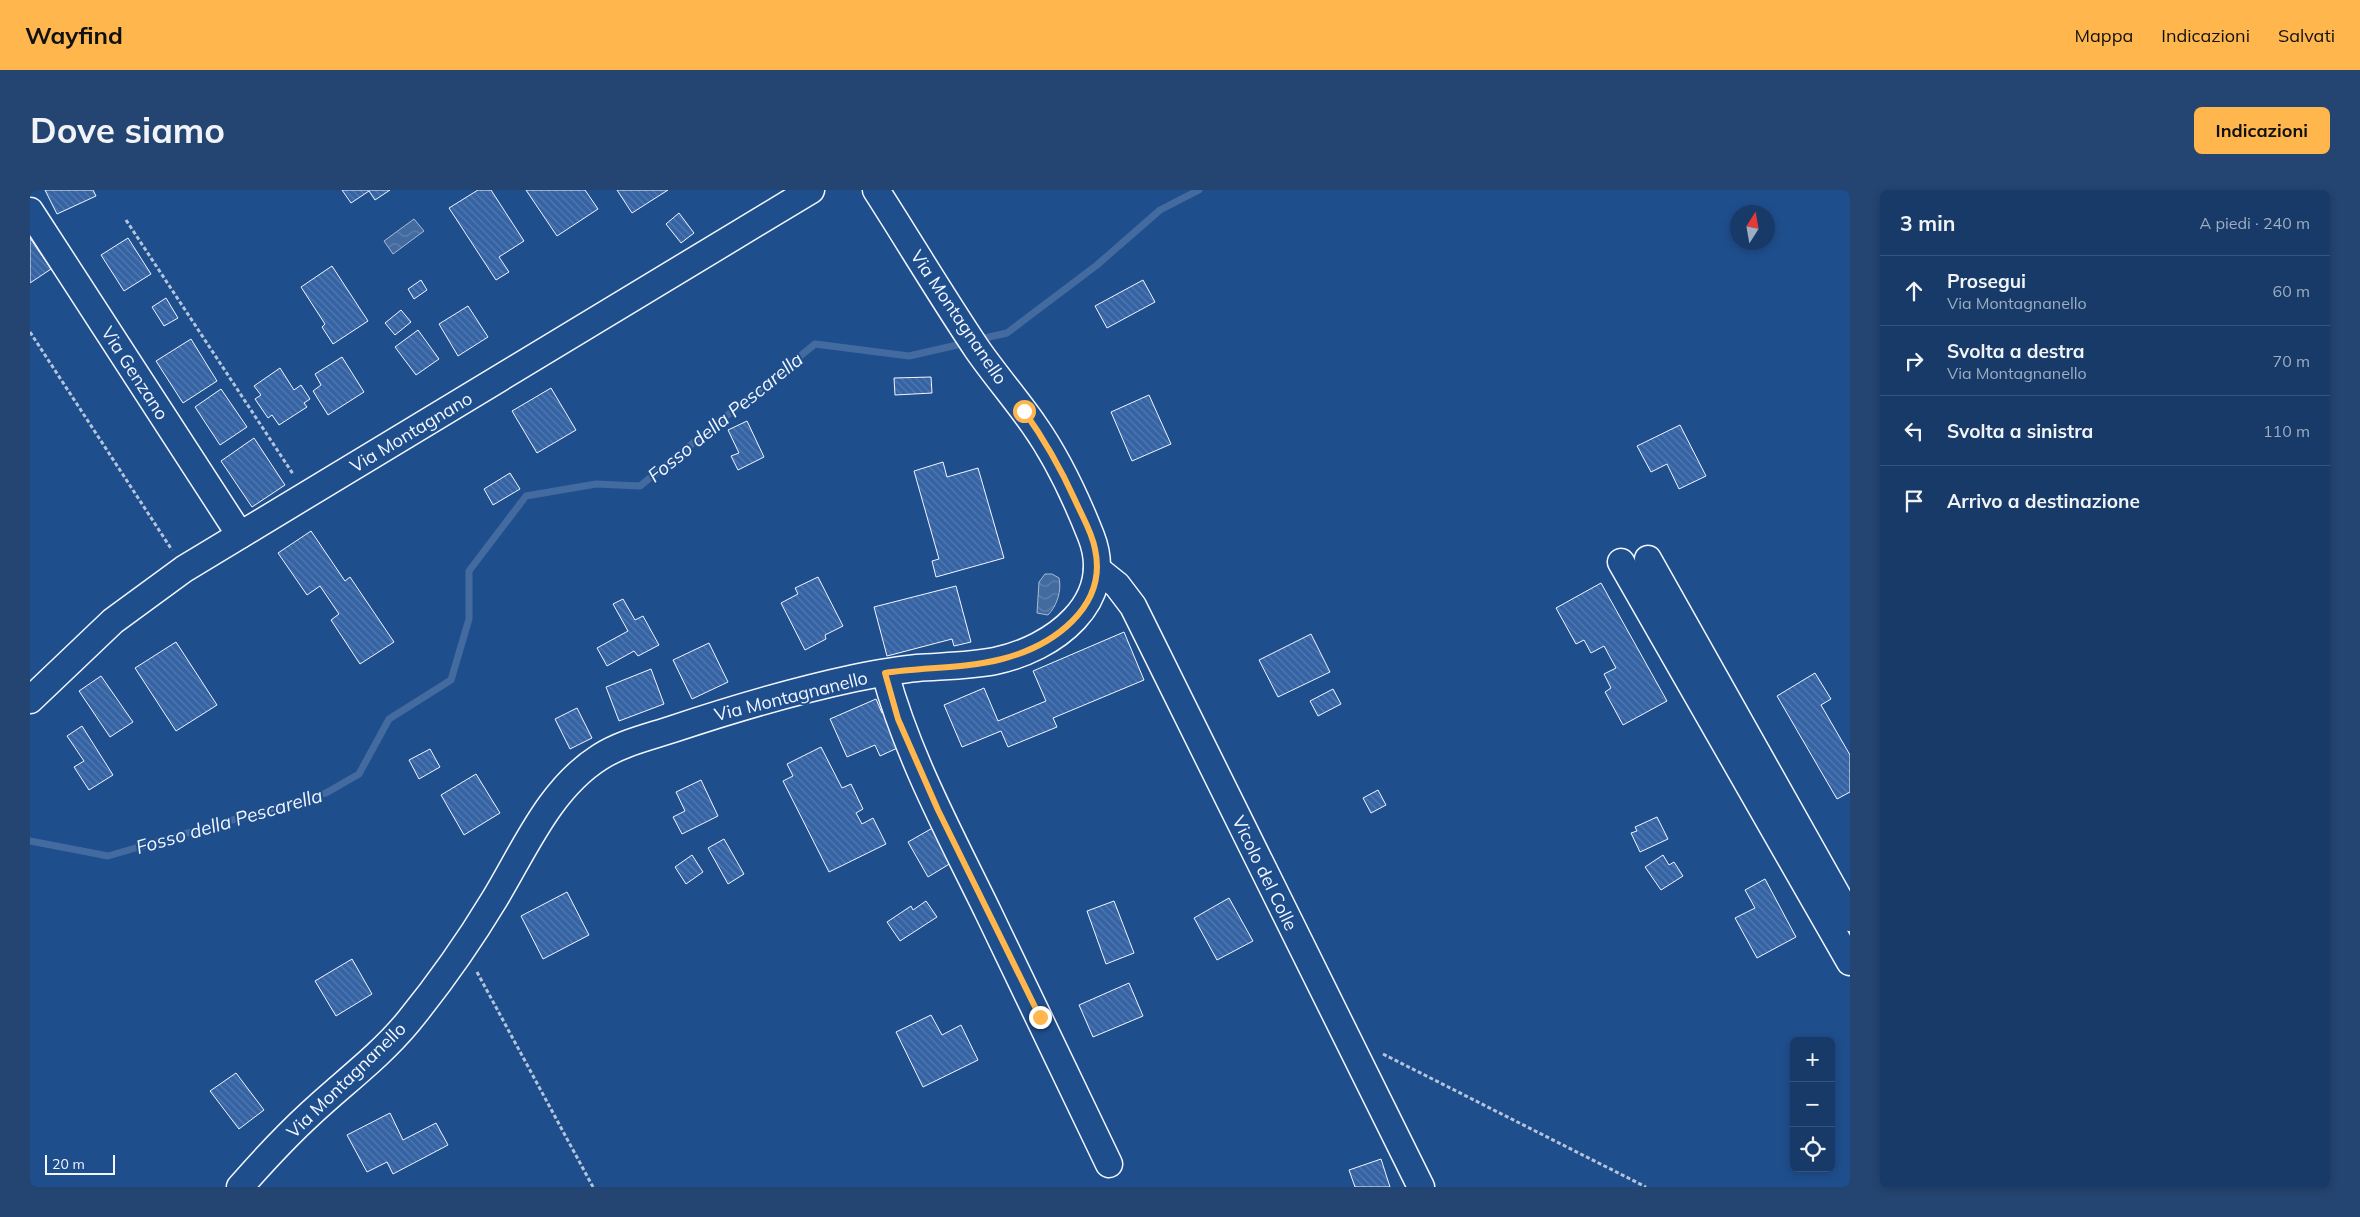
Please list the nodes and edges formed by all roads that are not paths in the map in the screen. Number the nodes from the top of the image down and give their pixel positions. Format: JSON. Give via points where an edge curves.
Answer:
{"nodes":[{"id":1,"x":811,"y":190,"type":"edge"},
{"id":2,"x":876,"y":190,"type":"edge"},
{"id":3,"x":30,"y":211,"type":"edge"},
{"id":4,"x":240,"y":535,"type":"junction"},
{"id":5,"x":1648,"y":559,"type":"dead end"},
{"id":6,"x":1621,"y":562,"type":"dead end"},
{"id":7,"x":1097,"y":569,"type":"junction"},
{"id":8,"x":885,"y":673,"type":"junction"},
{"id":9,"x":30,"y":700,"type":"edge"},
{"id":10,"x":1850,"y":918,"type":"edge"},
{"id":11,"x":1850,"y":962,"type":"edge"},
{"id":12,"x":1109,"y":1164,"type":"dead end"},
{"id":13,"x":240,"y":1187,"type":"edge"},
{"id":14,"x":1422,"y":1187,"type":"edge"}],
"edges":[{"from":1,"to":4,"type":"street","name":"Via Montagnano"},
{"from":2,"to":7,"type":"street","name":"Via Montagnanello","via":[[964,329],[1055,459],[1093,541]]},
{"from":3,"to":4,"type":"street","name":"Via Genzano"},
{"from":4,"to":9,"type":"street","name":"Via Montagnano","via":[[184,569],[113,621]]},
{"from":5,"to":10,"type":"street"},
{"from":6,"to":11,"type":"street"},
{"from":7,"to":8,"type":"street","name":"Via Montagnanello","via":[[1094,590],[1085,606],[1070,624],[1044,642],[993,662]]},
{"from":7,"to":14,"type":"street","name":"Vicolo del Colle","via":[[1133,606]]},
{"from":8,"to":12,"type":"street","via":[[898,719],[938,810]]},
{"from":8,"to":13,"type":"street","name":"Via Montagnanello","via":[[727,712],[633,742],[604,754],[576,775],[552,805],[464,948],[416,1012],[383,1049],[308,1116]]}]}
